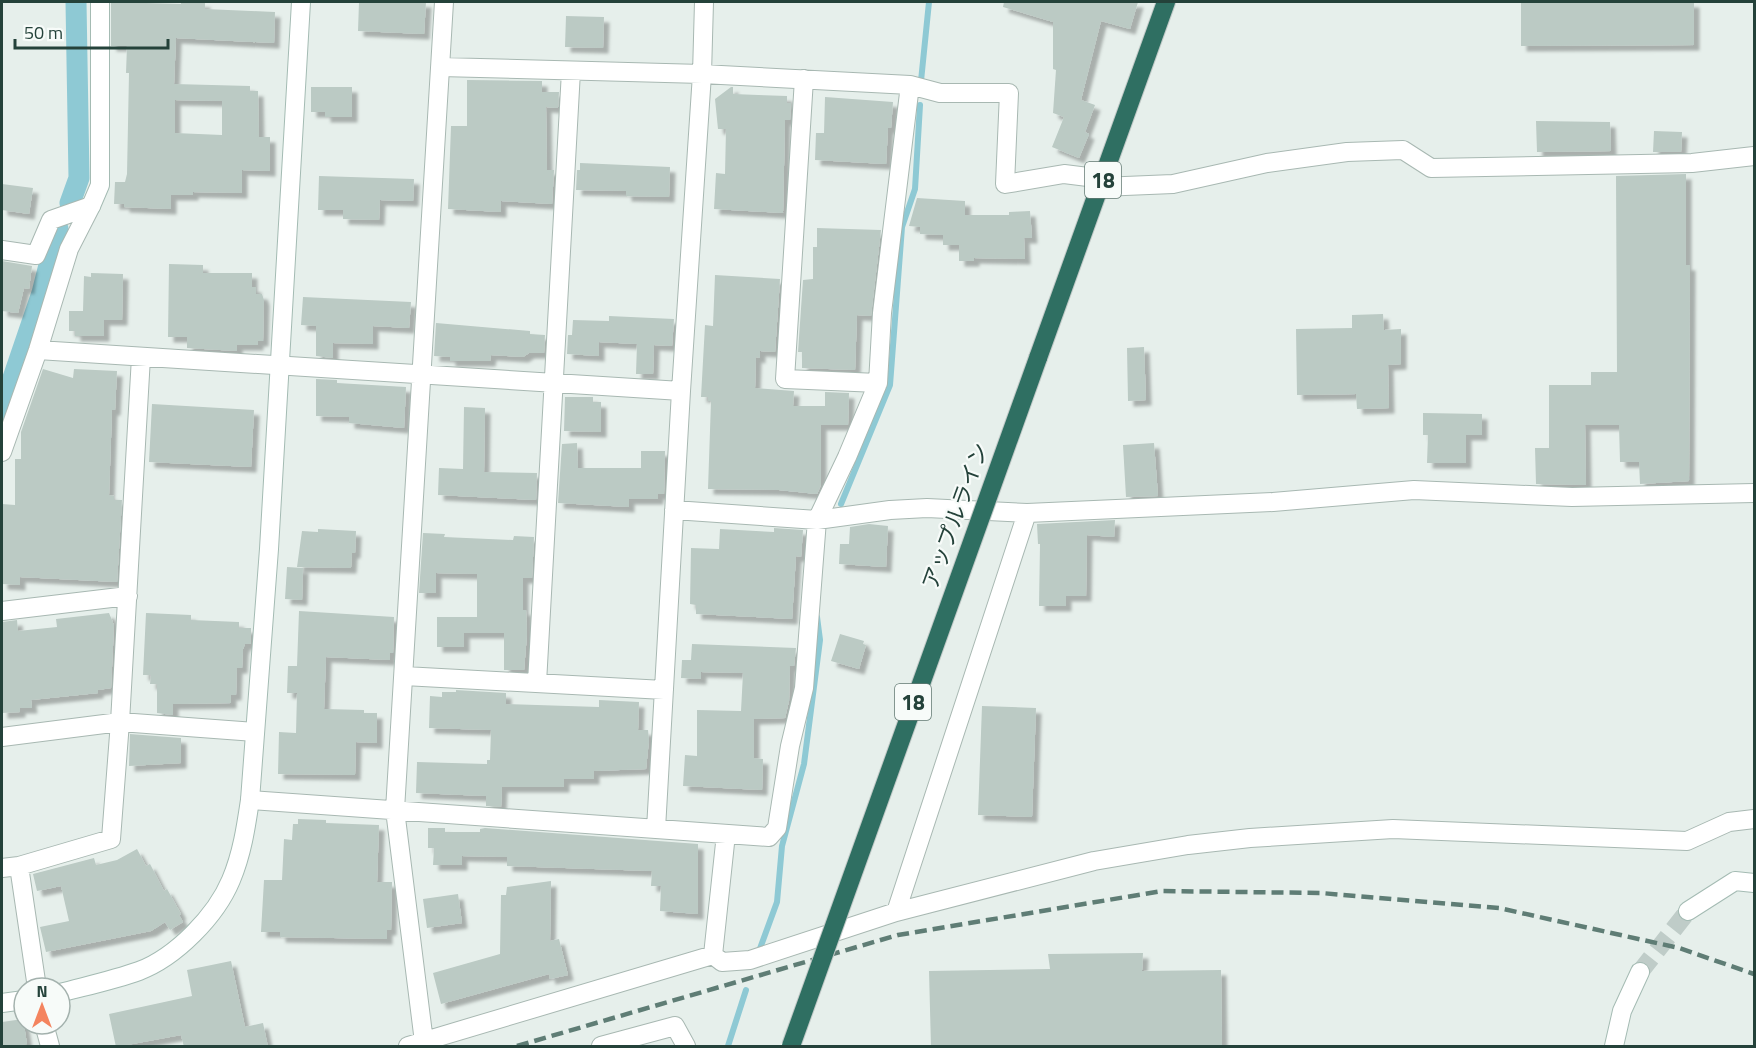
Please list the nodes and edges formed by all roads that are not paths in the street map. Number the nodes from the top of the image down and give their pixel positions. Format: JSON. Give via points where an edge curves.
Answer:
{"nodes":[{"id":1,"x":100,"y":2,"type":"edge"},
{"id":2,"x":301,"y":2,"type":"edge"},
{"id":3,"x":444,"y":2,"type":"edge"},
{"id":4,"x":704,"y":2,"type":"edge"},
{"id":5,"x":1166,"y":2,"type":"edge"},
{"id":6,"x":440,"y":67,"type":"junction"},
{"id":7,"x":571,"y":71,"type":"junction"},
{"id":8,"x":702,"y":74,"type":"junction"},
{"id":9,"x":804,"y":79,"type":"junction"},
{"id":10,"x":910,"y":85,"type":"junction"},
{"id":11,"x":1755,"y":156,"type":"edge"},
{"id":12,"x":1102,"y":183,"type":"junction"},
{"id":13,"x":91,"y":206,"type":"junction"},
{"id":14,"x":2,"y":250,"type":"edge"},
{"id":15,"x":38,"y":350,"type":"junction"},
{"id":16,"x":141,"y":357,"type":"junction"},
{"id":17,"x":279,"y":366,"type":"junction"},
{"id":18,"x":422,"y":375,"type":"junction"},
{"id":19,"x":555,"y":383,"type":"junction"},
{"id":20,"x":878,"y":383,"type":"junction"},
{"id":21,"x":681,"y":392,"type":"junction"},
{"id":22,"x":2,"y":452,"type":"edge"},
{"id":23,"x":1755,"y":493,"type":"edge"},
{"id":24,"x":674,"y":510,"type":"junction"},
{"id":25,"x":1027,"y":513,"type":"junction"},
{"id":26,"x":817,"y":520,"type":"junction"},
{"id":27,"x":128,"y":596,"type":"junction"},
{"id":28,"x":2,"y":611,"type":"edge"},
{"id":29,"x":404,"y":676,"type":"junction"},
{"id":30,"x":537,"y":683,"type":"junction"},
{"id":31,"x":664,"y":690,"type":"junction"},
{"id":32,"x":120,"y":722,"type":"junction"},
{"id":33,"x":255,"y":732,"type":"junction"},
{"id":34,"x":2,"y":736,"type":"edge"},
{"id":35,"x":250,"y":800,"type":"junction"},
{"id":36,"x":395,"y":810,"type":"junction"},
{"id":37,"x":1755,"y":819,"type":"edge"},
{"id":38,"x":656,"y":829,"type":"junction"},
{"id":39,"x":726,"y":834,"type":"junction"},
{"id":40,"x":10,"y":867,"type":"edge"},
{"id":41,"x":1755,"y":883,"type":"edge"},
{"id":42,"x":1689,"y":911,"type":"tunnel mouth"},
{"id":43,"x":896,"y":912,"type":"junction"},
{"id":44,"x":713,"y":955,"type":"junction"},
{"id":45,"x":1640,"y":972,"type":"tunnel mouth"},
{"id":46,"x":34,"y":976,"type":"edge"},
{"id":47,"x":72,"y":990,"type":"edge"},
{"id":48,"x":416,"y":1044,"type":"edge"},
{"id":49,"x":601,"y":1047,"type":"edge"},
{"id":50,"x":686,"y":1047,"type":"edge"},
{"id":51,"x":791,"y":1047,"type":"edge"},
{"id":52,"x":1614,"y":1047,"type":"edge"}],
"edges":[{"from":1,"to":13,"type":"street","via":[[100,185]]},
{"from":2,"to":17,"type":"street"},
{"from":3,"to":6,"type":"street"},
{"from":4,"to":8,"type":"street"},
{"from":5,"to":12,"type":"highway","name":"アップルライン","number":"18"},
{"from":6,"to":7,"type":"street"},
{"from":6,"to":18,"type":"street"},
{"from":7,"to":8,"type":"street"},
{"from":7,"to":19,"type":"street"},
{"from":8,"to":9,"type":"street"},
{"from":8,"to":21,"type":"street"},
{"from":9,"to":10,"type":"street"},
{"from":9,"to":20,"type":"street","via":[[785,379]]},
{"from":10,"to":12,"type":"street","via":[[940,93],[1009,93],[1005,184],[1064,174]]},
{"from":10,"to":20,"type":"street","via":[[882,313]]},
{"from":11,"to":12,"type":"street","via":[[1692,163],[1431,168],[1403,150],[1347,152],[1267,163],[1173,184]]},
{"from":12,"to":51,"type":"highway","name":"アップルライン","number":"18","bridge":true},
{"from":13,"to":14,"type":"street","via":[[51,219],[36,255]]},
{"from":13,"to":15,"type":"street","via":[[69,249]]},
{"from":15,"to":16,"type":"street"},
{"from":15,"to":22,"type":"street"},
{"from":16,"to":17,"type":"street"},
{"from":16,"to":27,"type":"street"},
{"from":17,"to":18,"type":"street"},
{"from":17,"to":33,"type":"street"},
{"from":18,"to":19,"type":"street"},
{"from":18,"to":29,"type":"street"},
{"from":19,"to":21,"type":"street"},
{"from":19,"to":30,"type":"street"},
{"from":20,"to":26,"type":"street"},
{"from":21,"to":24,"type":"street"},
{"from":23,"to":25,"type":"street","via":[[1572,497],[1414,490],[1273,502]]},
{"from":24,"to":26,"type":"street"},
{"from":24,"to":31,"type":"street"},
{"from":25,"to":26,"type":"street","via":[[927,508]]},
{"from":25,"to":43,"type":"street"},
{"from":26,"to":39,"type":"street","via":[[804,688],[777,828],[769,837]]},
{"from":27,"to":28,"type":"street"},
{"from":27,"to":32,"type":"street"},
{"from":29,"to":30,"type":"street"},
{"from":29,"to":36,"type":"street"},
{"from":30,"to":31,"type":"street"},
{"from":31,"to":38,"type":"street"},
{"from":32,"to":33,"type":"street"},
{"from":32,"to":34,"type":"street"},
{"from":32,"to":40,"type":"street","via":[[111,839]]},
{"from":33,"to":35,"type":"street"},
{"from":35,"to":36,"type":"street"},
{"from":35,"to":47,"type":"street","via":[[245,835],[231,881],[191,937],[170,956],[140,971]]},
{"from":36,"to":38,"type":"street"},
{"from":36,"to":48,"type":"street"},
{"from":37,"to":43,"type":"street","via":[[1730,822],[1687,841],[1393,830],[1250,838],[1094,861]]},
{"from":38,"to":39,"type":"street"},
{"from":39,"to":44,"type":"street"},
{"from":40,"to":46,"type":"street"},
{"from":41,"to":42,"type":"street","via":[[1735,881]]},
{"from":43,"to":44,"type":"street","via":[[750,960],[722,962]]},
{"from":44,"to":48,"type":"street"},
{"from":45,"to":52,"type":"street","via":[[1622,1011]]},
{"from":49,"to":50,"type":"street","via":[[675,1026]]}]}
